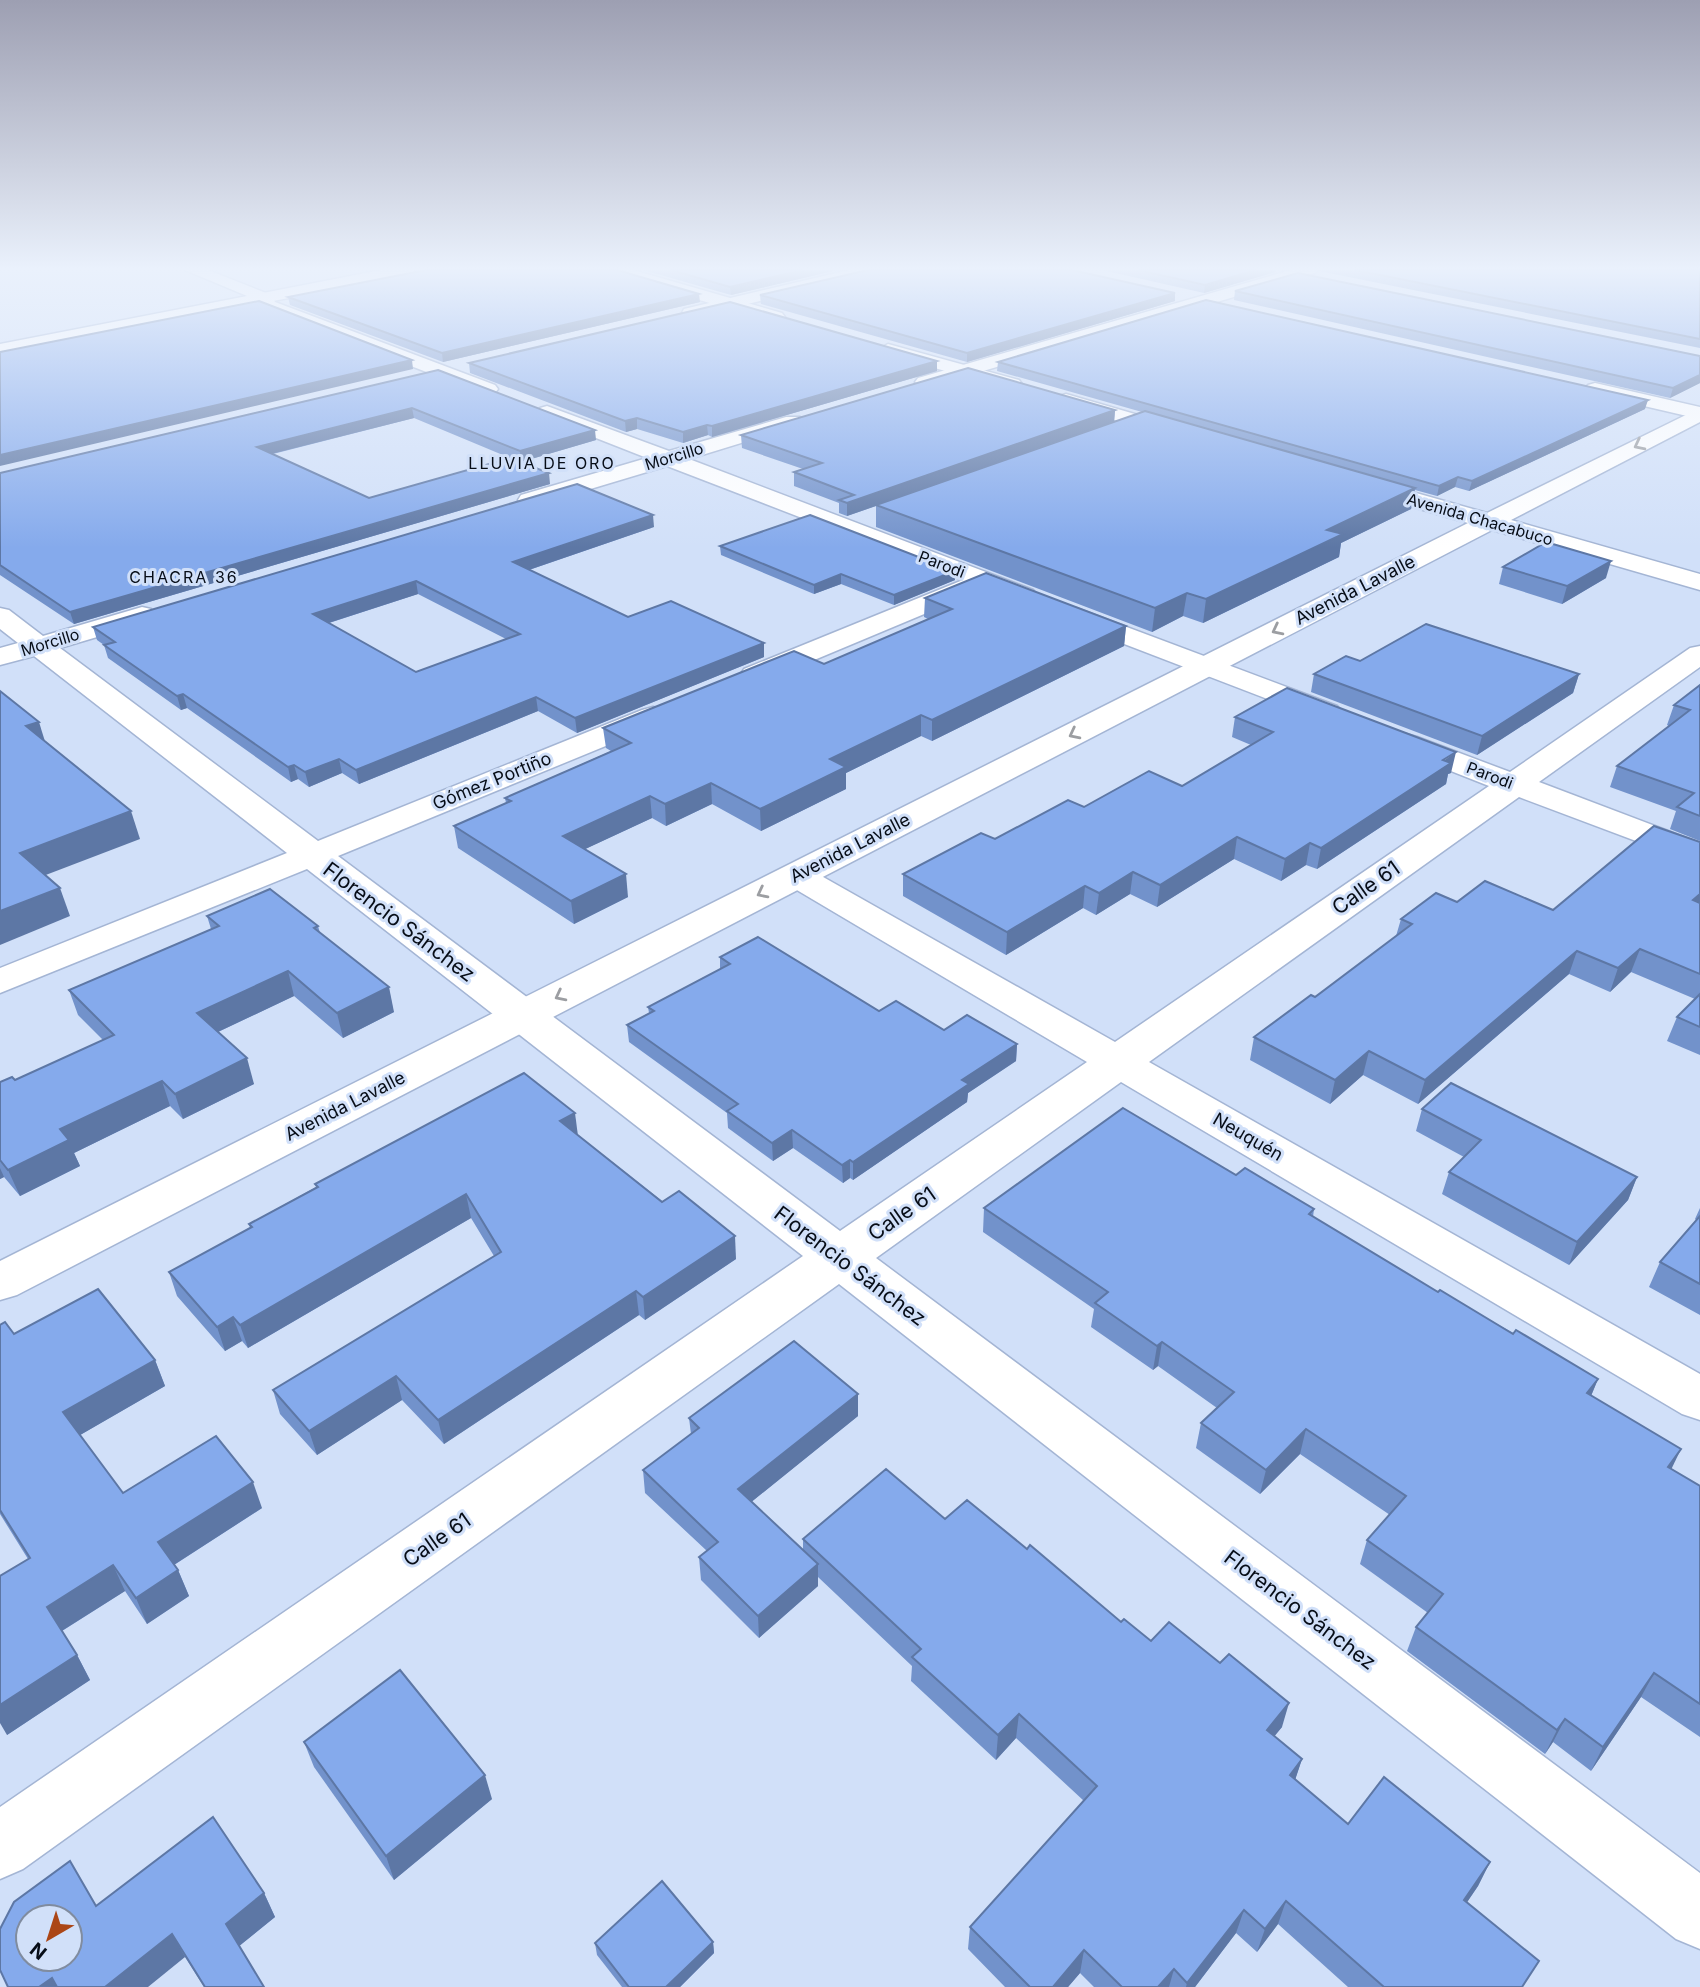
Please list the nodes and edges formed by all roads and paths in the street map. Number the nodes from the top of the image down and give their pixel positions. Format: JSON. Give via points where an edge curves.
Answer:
{"nodes":[{"id":1,"x":420,"y":363,"type":"edge"},
{"id":2,"x":478,"y":363,"type":"edge"},
{"id":3,"x":938,"y":363,"type":"edge"},
{"id":4,"x":989,"y":363,"type":"edge"},
{"id":5,"x":963,"y":370,"type":"junction"},
{"id":6,"x":442,"y":371,"type":"junction"},
{"id":7,"x":415,"y":378,"type":"edge"},
{"id":8,"x":1580,"y":386,"type":"edge"},
{"id":9,"x":899,"y":390,"type":"edge"},
{"id":10,"x":504,"y":396,"type":"edge"},
{"id":11,"x":530,"y":405,"type":"edge"},
{"id":12,"x":1700,"y":414,"type":"edge"},
{"id":13,"x":809,"y":416,"type":"edge"},
{"id":14,"x":1142,"y":422,"type":"junction"},
{"id":15,"x":1104,"y":436,"type":"edge"},
{"id":16,"x":1195,"y":437,"type":"edge"},
{"id":17,"x":668,"y":458,"type":"junction"},
{"id":18,"x":1341,"y":479,"type":"edge"},
{"id":19,"x":507,"y":506,"type":"edge"},
{"id":20,"x":872,"y":518,"type":"dead end"},
{"id":21,"x":1490,"y":522,"type":"junction"},
{"id":22,"x":846,"y":527,"type":"junction"},
{"id":23,"x":985,"y":580,"type":"junction"},
{"id":24,"x":1700,"y":582,"type":"edge"},
{"id":25,"x":159,"y":610,"type":"edge"},
{"id":26,"x":0,"y":616,"type":"edge"},
{"id":27,"x":39,"y":645,"type":"junction"},
{"id":28,"x":1700,"y":654,"type":"edge"},
{"id":29,"x":0,"y":657,"type":"edge"},
{"id":30,"x":1207,"y":666,"type":"junction"},
{"id":31,"x":726,"y":686,"type":"edge"},
{"id":32,"x":674,"y":707,"type":"edge"},
{"id":33,"x":1348,"y":720,"type":"edge"},
{"id":34,"x":1386,"y":735,"type":"edge"},
{"id":35,"x":1514,"y":784,"type":"junction"},
{"id":36,"x":312,"y":855,"type":"junction"},
{"id":37,"x":1700,"y":855,"type":"edge"},
{"id":38,"x":797,"y":876,"type":"junction"},
{"id":39,"x":0,"y":982,"type":"edge"},
{"id":40,"x":522,"y":1016,"type":"junction"},
{"id":41,"x":1118,"y":1062,"type":"junction"},
{"id":42,"x":839,"y":1258,"type":"junction"},
{"id":43,"x":0,"y":1282,"type":"edge"},
{"id":44,"x":1700,"y":1399,"type":"edge"},
{"id":45,"x":0,"y":1846,"type":"edge"},
{"id":46,"x":1700,"y":1915,"type":"edge"}],
"edges":[{"from":1,"to":6,"type":"street"},
{"from":2,"to":6,"type":"street"},
{"from":3,"to":5,"type":"street"},
{"from":4,"to":5,"type":"street"},
{"from":5,"to":9,"type":"street"},
{"from":5,"to":14,"type":"street"},
{"from":6,"to":7,"type":"street"},
{"from":6,"to":10,"type":"street"},
{"from":8,"to":12,"type":"street"},
{"from":11,"to":17,"type":"street","name":"Parodi"},
{"from":12,"to":21,"type":"street","name":"Avenida Lavalle","one_way":true},
{"from":13,"to":17,"type":"street","name":"Morcillo"},
{"from":14,"to":15,"type":"street"},
{"from":14,"to":16,"type":"street"},
{"from":17,"to":19,"type":"street","name":"Morcillo"},
{"from":17,"to":22,"type":"street","name":"Parodi"},
{"from":18,"to":21,"type":"street","name":"Avenida Chacabuco"},
{"from":20,"to":22,"type":"street"},
{"from":21,"to":24,"type":"street","name":"Avenida Chacabuco"},
{"from":21,"to":30,"type":"street","name":"Avenida Lavalle","one_way":true},
{"from":22,"to":23,"type":"street","name":"Parodi"},
{"from":23,"to":30,"type":"street","name":"Parodi"},
{"from":23,"to":31,"type":"street"},
{"from":25,"to":27,"type":"street","name":"Morcillo"},
{"from":26,"to":27,"type":"street","name":"Florencio Sánchez"},
{"from":27,"to":29,"type":"street","name":"Morcillo"},
{"from":27,"to":36,"type":"street","name":"Florencio Sánchez"},
{"from":28,"to":35,"type":"street","name":"Calle 61"},
{"from":30,"to":33,"type":"street","name":"Parodi"},
{"from":30,"to":38,"type":"street","name":"Avenida Lavalle","one_way":true},
{"from":32,"to":36,"type":"street","name":"Gómez Portiño"},
{"from":34,"to":35,"type":"street","name":"Parodi"},
{"from":35,"to":37,"type":"street","name":"Parodi"},
{"from":35,"to":41,"type":"street","name":"Calle 61"},
{"from":36,"to":39,"type":"street","name":"Gómez Portiño"},
{"from":36,"to":40,"type":"street","name":"Florencio Sánchez"},
{"from":38,"to":40,"type":"street","name":"Avenida Lavalle","one_way":true},
{"from":38,"to":41,"type":"street","name":"Neuquén"},
{"from":40,"to":42,"type":"street","name":"Florencio Sánchez"},
{"from":40,"to":43,"type":"street","name":"Avenida Lavalle"},
{"from":41,"to":42,"type":"street","name":"Calle 61"},
{"from":41,"to":44,"type":"street","name":"Neuquén"},
{"from":42,"to":45,"type":"street","name":"Calle 61"},
{"from":42,"to":46,"type":"street","name":"Florencio Sánchez"}]}
